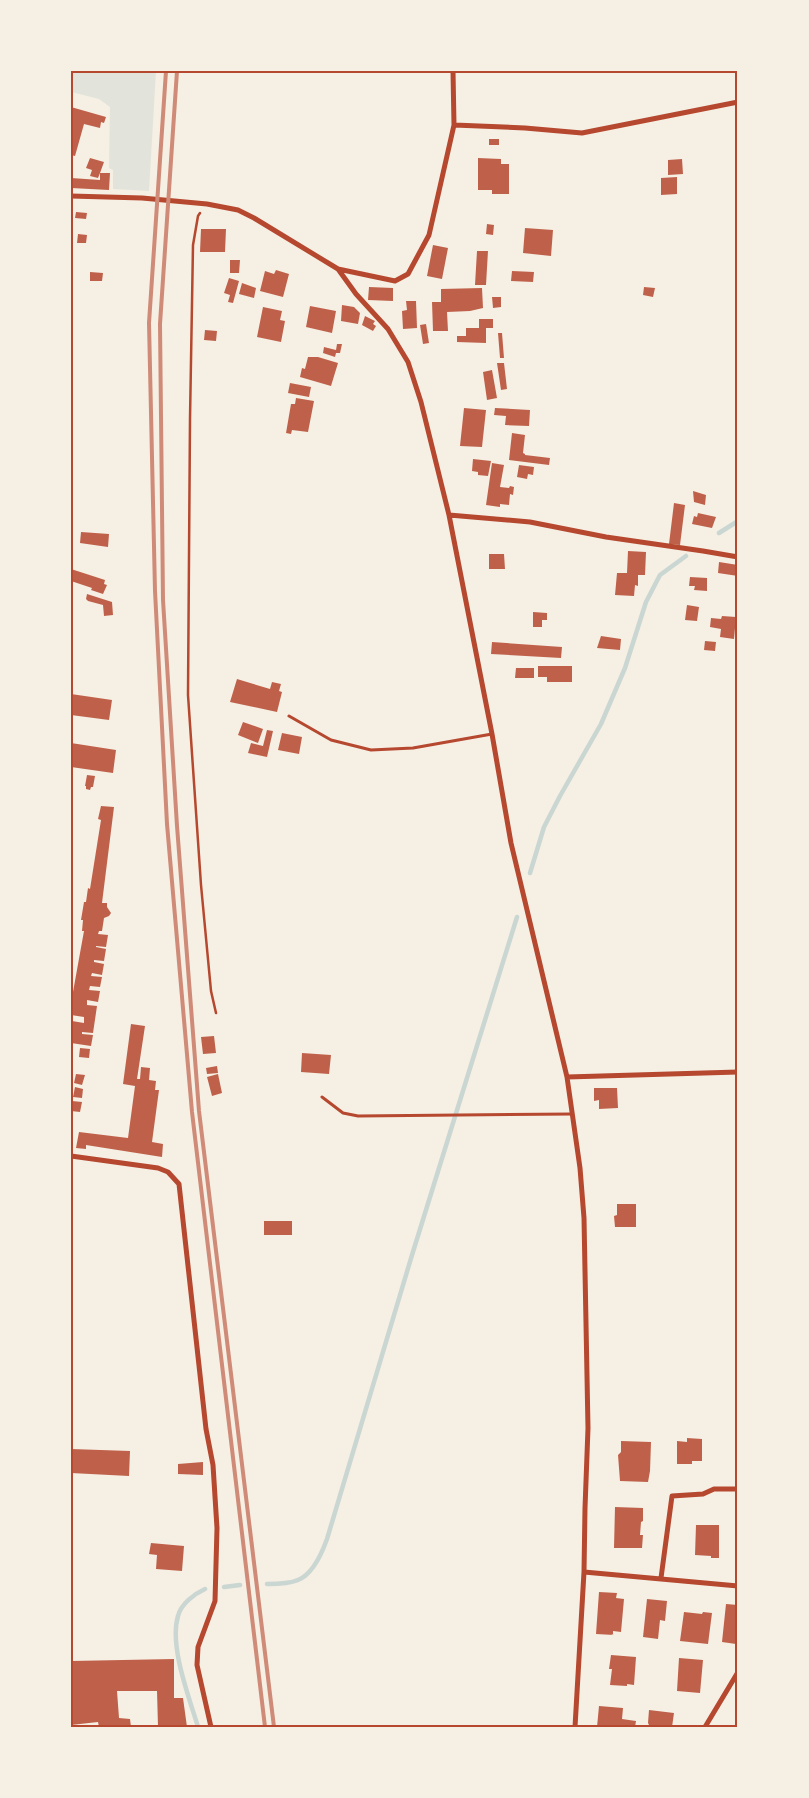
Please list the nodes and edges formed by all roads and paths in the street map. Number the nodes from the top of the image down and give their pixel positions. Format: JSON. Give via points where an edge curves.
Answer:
{"nodes":[{"id":1,"x":453,"y":71,"type":"edge"},
{"id":2,"x":738,"y":102,"type":"edge"},
{"id":3,"x":454,"y":125,"type":"junction"},
{"id":4,"x":71,"y":196,"type":"edge"},
{"id":5,"x":207,"y":204,"type":"junction"},
{"id":6,"x":338,"y":269,"type":"junction"},
{"id":7,"x":448,"y":514,"type":"junction"},
{"id":8,"x":738,"y":557,"type":"edge"},
{"id":9,"x":289,"y":716,"type":"dead end"},
{"id":10,"x":492,"y":734,"type":"junction"},
{"id":11,"x":216,"y":1013,"type":"dead end"},
{"id":12,"x":738,"y":1072,"type":"edge"},
{"id":13,"x":567,"y":1077,"type":"junction"},
{"id":14,"x":322,"y":1097,"type":"dead end"},
{"id":15,"x":572,"y":1114,"type":"junction"},
{"id":16,"x":71,"y":1156,"type":"edge"},
{"id":17,"x":738,"y":1489,"type":"edge"},
{"id":18,"x":584,"y":1572,"type":"junction"},
{"id":19,"x":661,"y":1578,"type":"junction"},
{"id":20,"x":738,"y":1586,"type":"edge"},
{"id":21,"x":738,"y":1672,"type":"edge"},
{"id":22,"x":211,"y":1727,"type":"edge"},
{"id":23,"x":575,"y":1727,"type":"edge"},
{"id":24,"x":705,"y":1727,"type":"edge"}],
"edges":[{"from":1,"to":3,"type":"street"},
{"from":2,"to":3,"type":"street","via":[[582,132]]},
{"from":3,"to":6,"type":"street","via":[[429,234],[408,274],[395,281]]},
{"from":4,"to":5,"type":"street"},
{"from":5,"to":6,"type":"street","via":[[238,210]]},
{"from":5,"to":11,"type":"path","via":[[198,216],[193,245],[188,695],[201,885]]},
{"from":6,"to":7,"type":"street","via":[[388,329],[408,362]]},
{"from":7,"to":8,"type":"street","via":[[530,522]]},
{"from":7,"to":10,"type":"street"},
{"from":9,"to":10,"type":"lane","via":[[331,740],[371,750],[413,748]]},
{"from":10,"to":13,"type":"street","via":[[511,843]]},
{"from":12,"to":13,"type":"street"},
{"from":13,"to":15,"type":"street"},
{"from":14,"to":15,"type":"lane","via":[[343,1113],[358,1116]]},
{"from":15,"to":18,"type":"street","via":[[584,1218],[588,1428]]},
{"from":16,"to":22,"type":"street","via":[[158,1168],[168,1172],[179,1184],[217,1528],[215,1601],[198,1647],[197,1664]]},
{"from":17,"to":19,"type":"street","via":[[714,1489],[703,1494],[672,1496]]},
{"from":18,"to":19,"type":"street"},
{"from":18,"to":23,"type":"street"},
{"from":19,"to":20,"type":"street"},
{"from":21,"to":24,"type":"street"}]}
